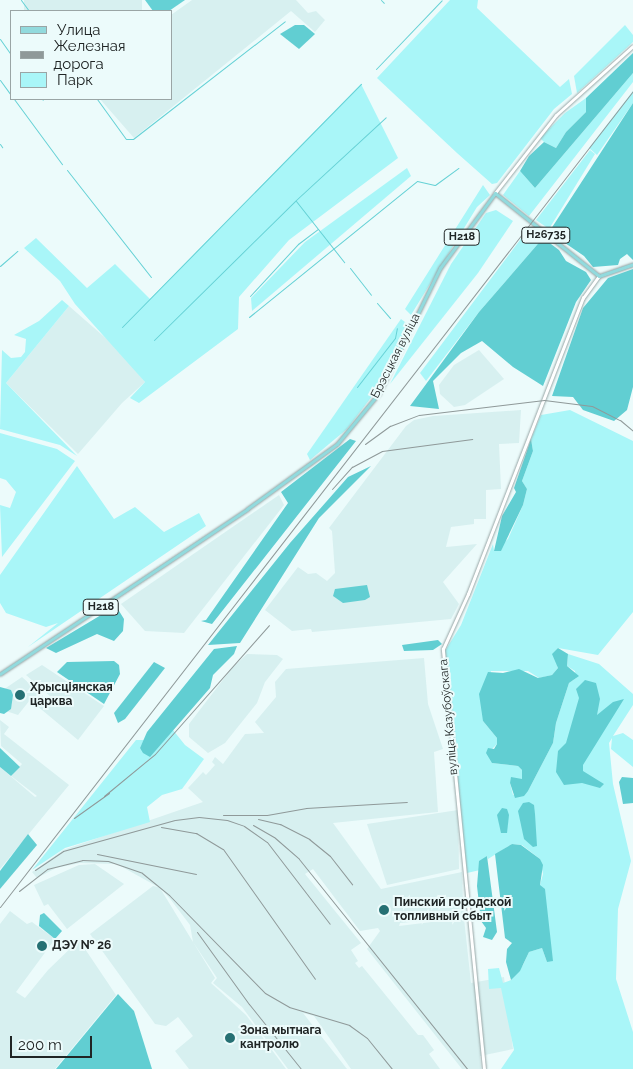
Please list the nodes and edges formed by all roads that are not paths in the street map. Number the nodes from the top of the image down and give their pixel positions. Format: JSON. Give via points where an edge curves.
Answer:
{"nodes":[{"id":1,"x":633,"y":46,"type":"edge"},
{"id":2,"x":495,"y":193,"type":"junction"},
{"id":3,"x":633,"y":264,"type":"edge"},
{"id":4,"x":599,"y":276,"type":"junction"},
{"id":5,"x":0,"y":674,"type":"edge"},
{"id":6,"x":484,"y":1069,"type":"edge"}],
"edges":[{"from":1,"to":2,"type":"main road","name":"Брэсцкая вуліца","number":"Н218","via":[[556,115]]},
{"from":2,"to":4,"type":"main road","number":"Н26735"},
{"from":2,"to":5,"type":"main road","name":"Брэсцкая вуліца","number":"Н218","via":[[440,268],[379,393],[337,444],[254,504]]},
{"from":3,"to":4,"type":"main road"},
{"from":4,"to":6,"type":"street","name":"вуліца Казубоўскага","via":[[583,298],[468,594],[443,649]]}]}
